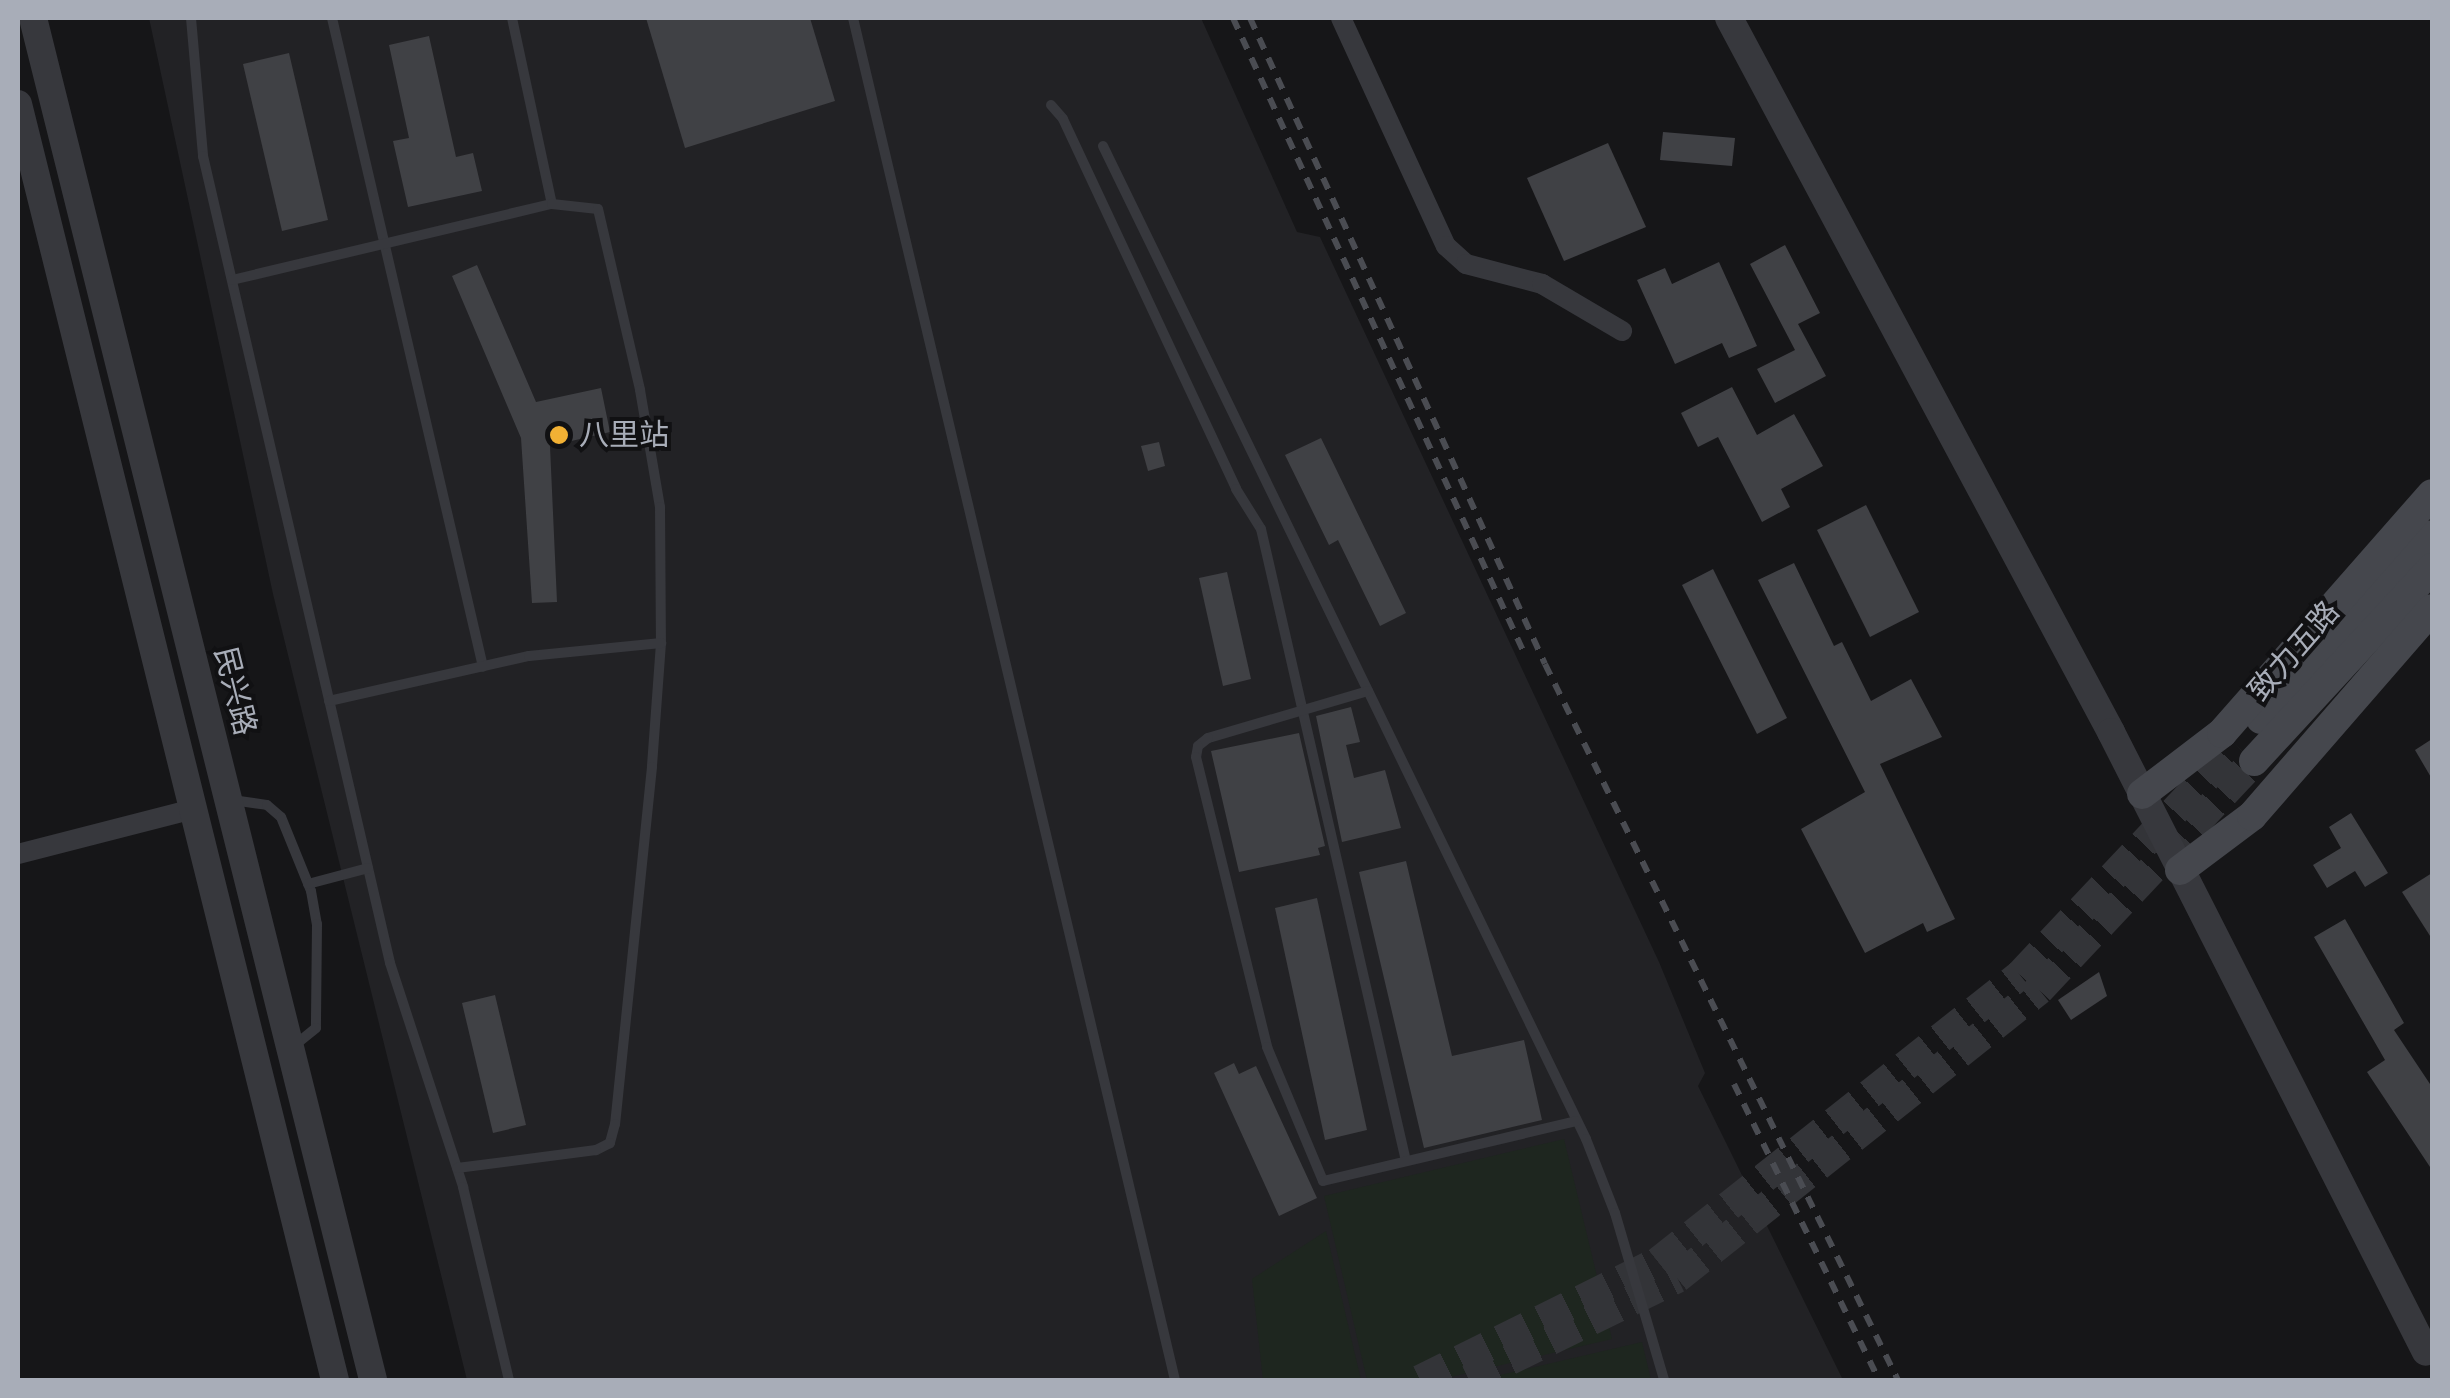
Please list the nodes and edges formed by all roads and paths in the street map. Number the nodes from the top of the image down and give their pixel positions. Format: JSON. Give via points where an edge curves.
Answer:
{"nodes":[{"id":1,"x":34,"y":18,"type":"edge"},
{"id":2,"x":190,"y":18,"type":"edge"},
{"id":3,"x":332,"y":18,"type":"edge"},
{"id":4,"x":512,"y":18,"type":"edge"},
{"id":5,"x":853,"y":18,"type":"edge"},
{"id":6,"x":1341,"y":18,"type":"edge"},
{"id":7,"x":1729,"y":18,"type":"edge"},
{"id":8,"x":18,"y":104,"type":"edge"},
{"id":9,"x":1052,"y":105,"type":"dead end"},
{"id":10,"x":1103,"y":146,"type":"dead end"},
{"id":11,"x":68,"y":159,"type":"junction"},
{"id":12,"x":25,"y":170,"type":"edge"},
{"id":13,"x":552,"y":204,"type":"junction"},
{"id":14,"x":386,"y":244,"type":"junction"},
{"id":15,"x":232,"y":280,"type":"junction"},
{"id":16,"x":1622,"y":331,"type":"dead end"},
{"id":17,"x":2432,"y":494,"type":"edge"},
{"id":18,"x":1284,"y":518,"type":"junction"},
{"id":19,"x":1262,"y":529,"type":"junction"},
{"id":20,"x":2432,"y":535,"type":"edge"},
{"id":21,"x":2432,"y":568,"type":"edge"},
{"id":22,"x":2432,"y":609,"type":"edge"},
{"id":23,"x":661,"y":643,"type":"junction"},
{"id":24,"x":484,"y":667,"type":"junction"},
{"id":25,"x":1368,"y":692,"type":"junction"},
{"id":26,"x":329,"y":702,"type":"junction"},
{"id":27,"x":1305,"y":712,"type":"junction"},
{"id":28,"x":2237,"y":747,"type":"junction"},
{"id":29,"x":2277,"y":787,"type":"junction"},
{"id":30,"x":2142,"y":794,"type":"junction"},
{"id":31,"x":229,"y":800,"type":"junction"},
{"id":32,"x":193,"y":809,"type":"junction"},
{"id":33,"x":18,"y":854,"type":"edge"},
{"id":34,"x":368,"y":868,"type":"junction"},
{"id":35,"x":2180,"y":870,"type":"junction"},
{"id":36,"x":308,"y":884,"type":"junction"},
{"id":37,"x":290,"y":1048,"type":"junction"},
{"id":38,"x":1576,"y":1121,"type":"junction"},
{"id":39,"x":1406,"y":1162,"type":"junction"},
{"id":40,"x":457,"y":1168,"type":"junction"},
{"id":41,"x":2426,"y":1352,"type":"dead end"},
{"id":42,"x":335,"y":1380,"type":"edge"},
{"id":43,"x":373,"y":1380,"type":"edge"},
{"id":44,"x":508,"y":1380,"type":"edge"},
{"id":45,"x":1174,"y":1380,"type":"edge"},
{"id":46,"x":1664,"y":1380,"type":"edge"}],
"edges":[{"from":1,"to":11,"type":"street","name":"民兴路"},
{"from":2,"to":15,"type":"lane","via":[[203,156]]},
{"from":3,"to":14,"type":"lane"},
{"from":4,"to":13,"type":"lane"},
{"from":5,"to":45,"type":"lane"},
{"from":6,"to":16,"type":"street","via":[[1446,246],[1466,264],[1542,284]]},
{"from":7,"to":30,"type":"street"},
{"from":8,"to":12,"type":"street"},
{"from":9,"to":19,"type":"lane","via":[[1064,118],[1236,489]]},
{"from":10,"to":18,"type":"lane"},
{"from":11,"to":12,"type":"street"},
{"from":11,"to":31,"type":"street","name":"民兴路"},
{"from":12,"to":32,"type":"street"},
{"from":13,"to":14,"type":"lane"},
{"from":13,"to":23,"type":"lane","via":[[598,209],[660,507]]},
{"from":14,"to":15,"type":"lane"},
{"from":14,"to":24,"type":"lane"},
{"from":15,"to":26,"type":"lane"},
{"from":17,"to":28,"type":"main road","name":"致力五路"},
{"from":18,"to":19,"type":"lane"},
{"from":18,"to":25,"type":"lane"},
{"from":19,"to":27,"type":"lane"},
{"from":20,"to":28,"type":"main road"},
{"from":21,"to":28,"type":"main road"},
{"from":22,"to":29,"type":"main road"},
{"from":23,"to":24,"type":"lane"},
{"from":23,"to":40,"type":"lane","via":[[610,1143]]},
{"from":24,"to":26,"type":"lane"},
{"from":25,"to":27,"type":"lane"},
{"from":25,"to":38,"type":"lane"},
{"from":26,"to":34,"type":"lane"},
{"from":27,"to":39,"type":"lane"},
{"from":27,"to":39,"type":"lane","via":[[1208,738],[1196,757],[1267,1047],[1323,1181]]},
{"from":28,"to":29,"type":"main road","via":[[2224,746],[2239,769]]},
{"from":28,"to":30,"type":"main road","name":"致力五路"},
{"from":29,"to":35,"type":"main road","via":[[2252,816]]},
{"from":30,"to":35,"type":"street"},
{"from":31,"to":32,"type":"street"},
{"from":31,"to":36,"type":"lane","via":[[267,805],[281,817]]},
{"from":31,"to":37,"type":"street","name":"民兴路"},
{"from":32,"to":33,"type":"street"},
{"from":32,"to":42,"type":"street"},
{"from":34,"to":36,"type":"lane"},
{"from":34,"to":40,"type":"lane","via":[[390,964]]},
{"from":35,"to":41,"type":"street"},
{"from":36,"to":37,"type":"lane","via":[[317,924],[316,1028]]},
{"from":37,"to":43,"type":"street","name":"民兴路"},
{"from":38,"to":39,"type":"lane"},
{"from":38,"to":46,"type":"lane","via":[[1616,1213]]},
{"from":40,"to":44,"type":"lane"}]}
